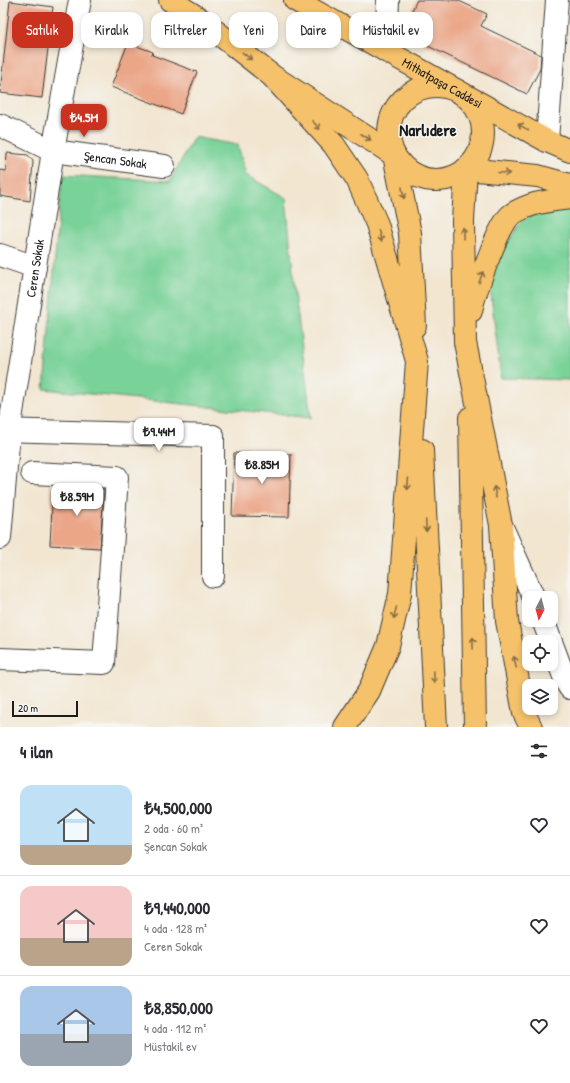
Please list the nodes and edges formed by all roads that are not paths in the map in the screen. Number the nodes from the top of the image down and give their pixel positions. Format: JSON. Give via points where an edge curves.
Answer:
{"nodes":[{"id":1,"x":80,"y":0,"type":"edge"},
{"id":2,"x":170,"y":0,"type":"edge"},
{"id":3,"x":295,"y":0,"type":"edge"},
{"id":4,"x":388,"y":0,"type":"edge"},
{"id":5,"x":557,"y":0,"type":"edge"},
{"id":6,"x":386,"y":51,"type":"junction"},
{"id":7,"x":271,"y":75,"type":"junction"},
{"id":8,"x":457,"y":91,"type":"junction"},
{"id":9,"x":0,"y":125,"type":"edge"},
{"id":10,"x":547,"y":141,"type":"junction"},
{"id":11,"x":53,"y":151,"type":"junction"},
{"id":12,"x":570,"y":151,"type":"edge"},
{"id":13,"x":394,"y":155,"type":"junction"},
{"id":14,"x":164,"y":166,"type":"dead end"},
{"id":15,"x":466,"y":170,"type":"junction"},
{"id":16,"x":570,"y":185,"type":"edge"},
{"id":17,"x":570,"y":198,"type":"edge"},
{"id":18,"x":0,"y":255,"type":"edge"},
{"id":19,"x":35,"y":267,"type":"junction"},
{"id":20,"x":467,"y":352,"type":"junction"},
{"id":21,"x":416,"y":361,"type":"junction"},
{"id":22,"x":4,"y":431,"type":"edge"},
{"id":23,"x":32,"y":473,"type":"dead end"},
{"id":24,"x":501,"y":524,"type":"junction"},
{"id":25,"x":0,"y":538,"type":"edge"},
{"id":26,"x":213,"y":576,"type":"dead end"},
{"id":27,"x":531,"y":591,"type":"edge"},
{"id":28,"x":546,"y":627,"type":"edge"},
{"id":29,"x":0,"y":659,"type":"edge"},
{"id":30,"x":570,"y":688,"type":"edge"},
{"id":31,"x":345,"y":727,"type":"edge"},
{"id":32,"x":436,"y":727,"type":"edge"},
{"id":33,"x":475,"y":727,"type":"edge"},
{"id":34,"x":531,"y":727,"type":"edge"}],
"edges":[{"from":1,"to":11,"type":"street","name":"Ceren Sokak"},
{"from":2,"to":7,"type":"main road","one_way":true,"via":[[200,19]]},
{"from":3,"to":6,"type":"main road","name":"Mithatpaşa Caddesi"},
{"from":4,"to":6,"type":"street"},
{"from":5,"to":10,"type":"street"},
{"from":6,"to":8,"type":"main road","name":"Mithatpaşa Caddesi"},
{"from":7,"to":13,"type":"main road","one_way":true},
{"from":7,"to":21,"type":"main road","one_way":true,"via":[[334,145],[357,179],[377,224]]},
{"from":10,"to":8,"type":"main road","name":"Mithatpaşa Caddesi","one_way":true},
{"from":8,"to":13,"type":"main road","via":[[443,86],[428,86],[414,91],[402,100],[393,112],[389,126],[389,141]]},
{"from":8,"to":15,"type":"main road","via":[[470,100],[483,128],[482,143],[476,158]]},
{"from":9,"to":11,"type":"street","name":"Şencan Sokak"},
{"from":10,"to":12,"type":"main road","name":"Mithatpaşa Caddesi"},
{"from":11,"to":14,"type":"street","name":"Şencan Sokak"},
{"from":11,"to":19,"type":"street","name":"Ceren Sokak"},
{"from":13,"to":15,"type":"main road","via":[[402,166],[426,179],[440,180]]},
{"from":13,"to":21,"type":"main road","one_way":true,"via":[[410,233]]},
{"from":15,"to":16,"type":"main road","one_way":true,"via":[[538,176]]},
{"from":20,"to":15,"type":"main road","one_way":true,"via":[[463,221]]},
{"from":20,"to":17,"type":"main road","one_way":true,"via":[[472,304],[490,254],[510,216],[535,202]]},
{"from":18,"to":19,"type":"street"},
{"from":19,"to":22,"type":"street","name":"Ceren Sokak"},
{"from":24,"to":20,"type":"main road","one_way":true},
{"from":33,"to":20,"type":"main road","one_way":true},
{"from":21,"to":31,"type":"main road","one_way":true,"via":[[400,594],[388,646],[369,691]]},
{"from":21,"to":32,"type":"main road","one_way":true},
{"from":22,"to":25,"type":"street","name":"Ceren Sokak"},
{"from":22,"to":26,"type":"street","via":[[213,436]]},
{"from":23,"to":29,"type":"street","via":[[117,477],[104,663]]},
{"from":24,"to":27,"type":"street"},
{"from":34,"to":24,"type":"main road","one_way":true,"via":[[524,713],[507,621]]},
{"from":28,"to":30,"type":"street"}]}
